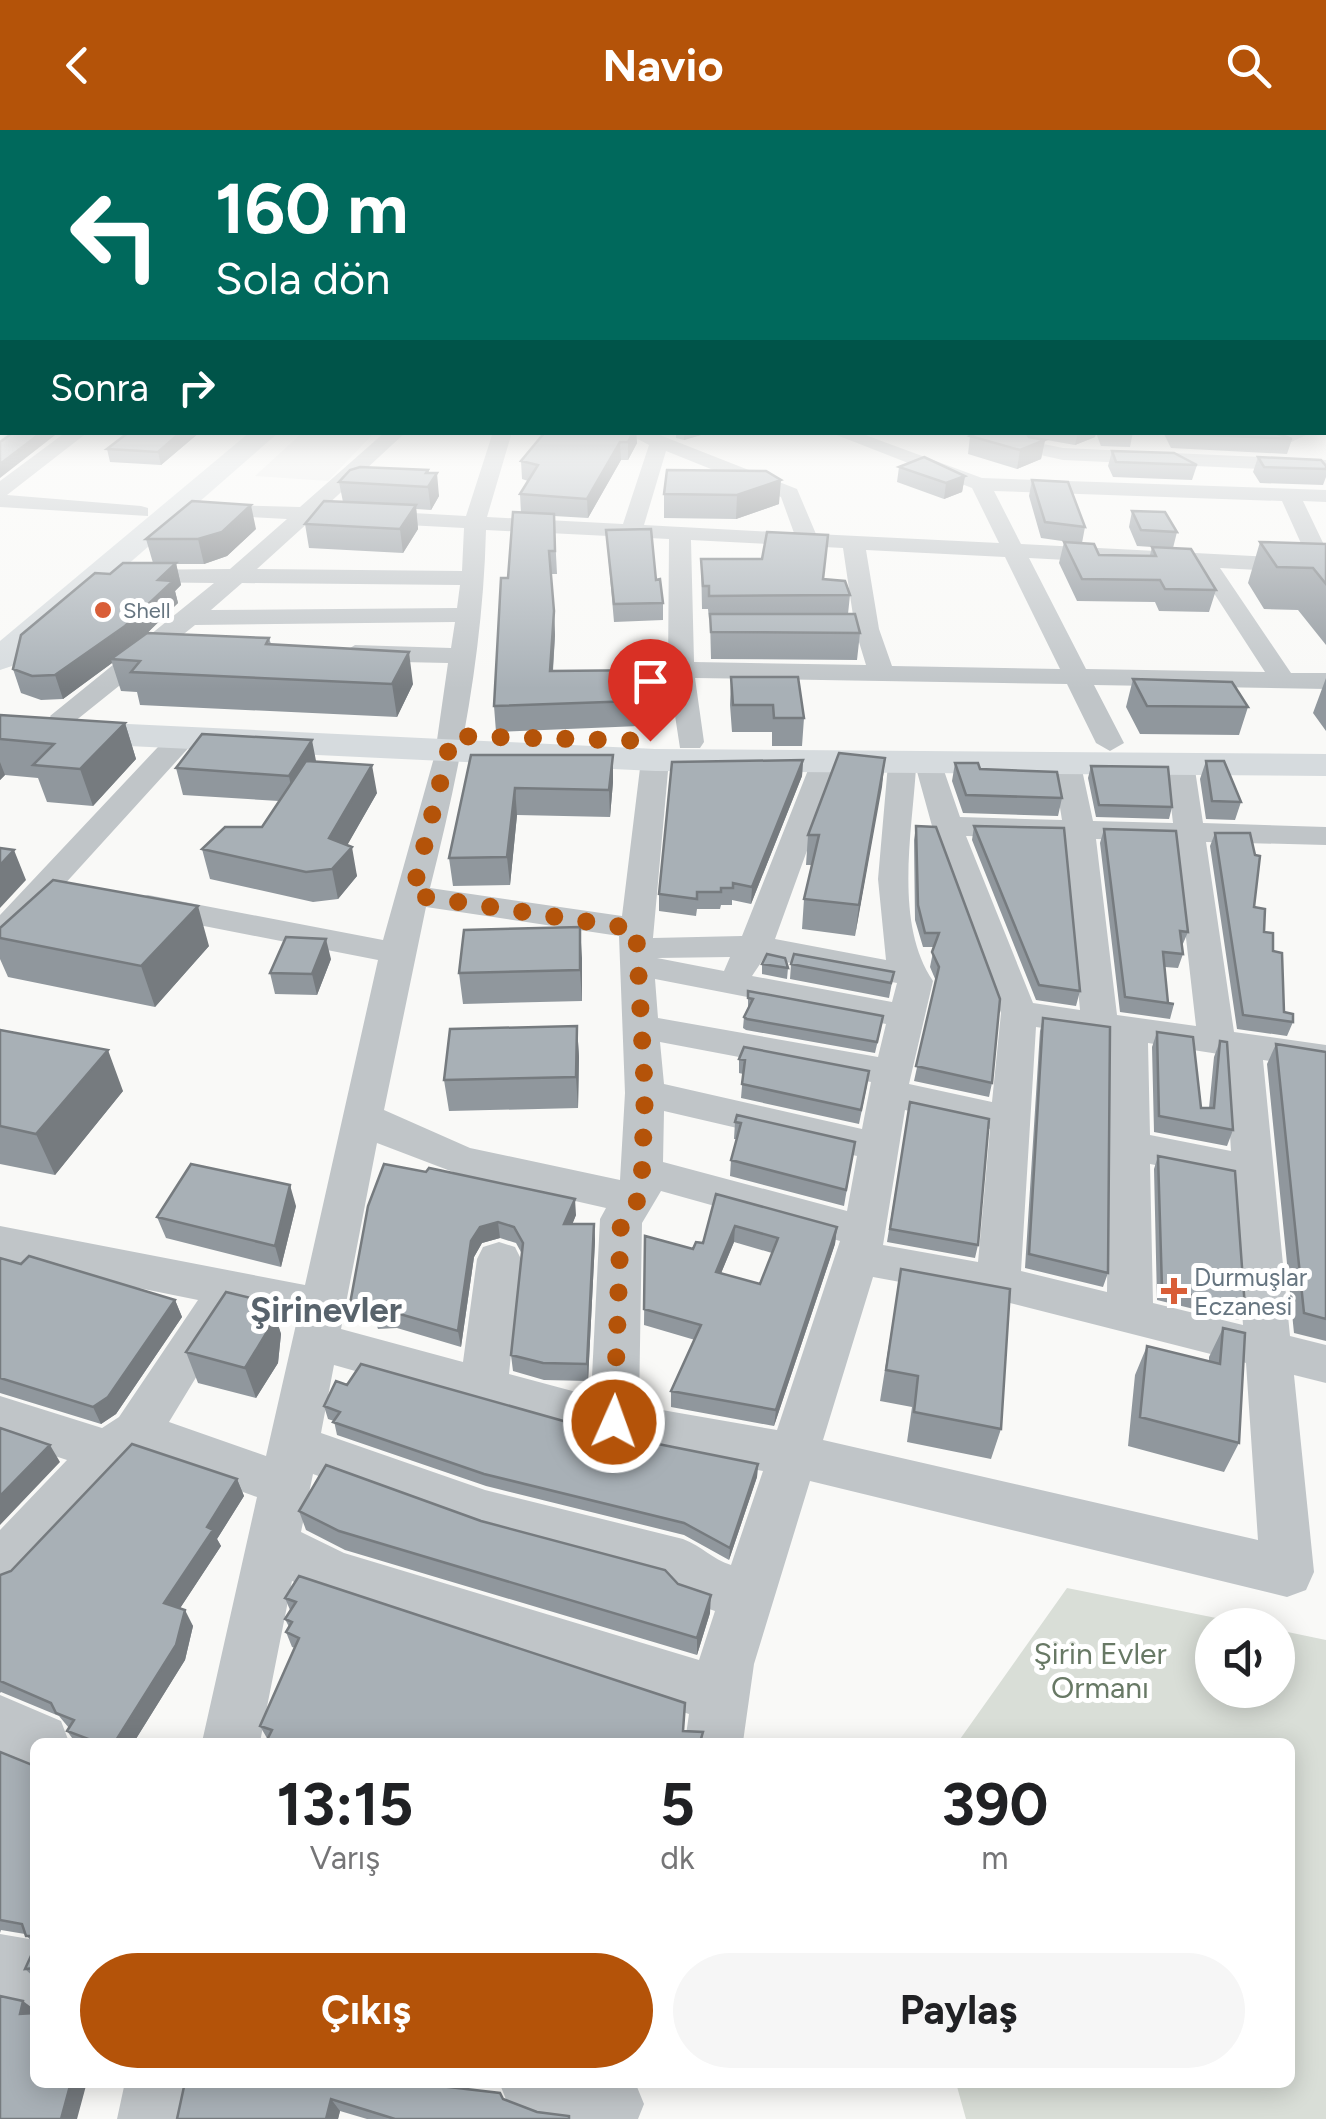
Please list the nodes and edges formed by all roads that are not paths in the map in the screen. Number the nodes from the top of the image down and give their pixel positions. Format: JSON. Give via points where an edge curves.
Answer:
{"nodes":[{"id":1,"x":12,"y":503,"type":"edge"},
{"id":2,"x":152,"y":503,"type":"edge"},
{"id":3,"x":184,"y":503,"type":"edge"},
{"id":4,"x":318,"y":503,"type":"edge"},
{"id":5,"x":480,"y":503,"type":"edge"},
{"id":6,"x":640,"y":503,"type":"edge"},
{"id":7,"x":794,"y":503,"type":"edge"},
{"id":8,"x":989,"y":503,"type":"edge"},
{"id":9,"x":1292,"y":503,"type":"edge"},
{"id":10,"x":179,"y":507,"type":"junction"},
{"id":11,"x":141,"y":512,"type":"junction"},
{"id":12,"x":305,"y":514,"type":"junction"},
{"id":13,"x":474,"y":520,"type":"junction"},
{"id":14,"x":632,"y":528,"type":"junction"},
{"id":15,"x":680,"y":532,"type":"junction"},
{"id":16,"x":807,"y":538,"type":"junction"},
{"id":17,"x":853,"y":542,"type":"junction"},
{"id":18,"x":1013,"y":552,"type":"junction"},
{"id":19,"x":1204,"y":561,"type":"junction"},
{"id":20,"x":1324,"y":569,"type":"edge"},
{"id":21,"x":99,"y":574,"type":"junction"},
{"id":22,"x":236,"y":578,"type":"junction"},
{"id":23,"x":474,"y":578,"type":"junction"},
{"id":24,"x":468,"y":615,"type":"junction"},
{"id":25,"x":189,"y":618,"type":"junction"},
{"id":26,"x":0,"y":623,"type":"edge"},
{"id":27,"x":156,"y":646,"type":"junction"},
{"id":28,"x":194,"y":648,"type":"edge"},
{"id":29,"x":328,"y":652,"type":"edge"},
{"id":30,"x":463,"y":656,"type":"junction"},
{"id":31,"x":0,"y":659,"type":"edge"},
{"id":32,"x":681,"y":670,"type":"junction"},
{"id":33,"x":881,"y":671,"type":"junction"},
{"id":34,"x":1076,"y":677,"type":"junction"},
{"id":35,"x":1284,"y":681,"type":"junction"},
{"id":36,"x":1326,"y":681,"type":"edge"},
{"id":37,"x":0,"y":713,"type":"edge"},
{"id":38,"x":64,"y":716,"type":"junction"},
{"id":39,"x":0,"y":729,"type":"edge"},
{"id":40,"x":183,"y":737,"type":"junction"},
{"id":41,"x":690,"y":742,"type":"junction"},
{"id":42,"x":1110,"y":744,"type":"junction"},
{"id":43,"x":450,"y":745,"type":"junction"},
{"id":44,"x":1326,"y":748,"type":"edge"},
{"id":45,"x":655,"y":760,"type":"junction"},
{"id":46,"x":824,"y":764,"type":"junction"},
{"id":47,"x":916,"y":764,"type":"junction"},
{"id":48,"x":1180,"y":764,"type":"junction"},
{"id":49,"x":1067,"y":765,"type":"junction"},
{"id":50,"x":1326,"y":765,"type":"edge"},
{"id":51,"x":947,"y":826,"type":"junction"},
{"id":52,"x":1079,"y":828,"type":"junction"},
{"id":53,"x":1187,"y":833,"type":"junction"},
{"id":54,"x":1326,"y":836,"type":"edge"},
{"id":55,"x":46,"y":886,"type":"junction"},
{"id":56,"x":85,"y":894,"type":"edge"},
{"id":57,"x":412,"y":895,"type":"junction"},
{"id":58,"x":124,"y":901,"type":"edge"},
{"id":59,"x":0,"y":935,"type":"edge"},
{"id":60,"x":756,"y":946,"type":"junction"},
{"id":61,"x":636,"y":948,"type":"junction"},
{"id":62,"x":397,"y":953,"type":"junction"},
{"id":63,"x":732,"y":980,"type":"junction"},
{"id":64,"x":906,"y":995,"type":"junction"},
{"id":65,"x":1019,"y":1013,"type":"junction"},
{"id":66,"x":639,"y":1026,"type":"junction"},
{"id":67,"x":1115,"y":1028,"type":"junction"},
{"id":68,"x":1230,"y":1045,"type":"junction"},
{"id":69,"x":1326,"y":1057,"type":"edge"},
{"id":70,"x":891,"y":1083,"type":"junction"},
{"id":71,"x":645,"y":1092,"type":"junction"},
{"id":72,"x":363,"y":1116,"type":"junction"},
{"id":73,"x":1008,"y":1119,"type":"junction"},
{"id":74,"x":1130,"y":1145,"type":"junction"},
{"id":75,"x":880,"y":1147,"type":"junction"},
{"id":76,"x":1250,"y":1169,"type":"junction"},
{"id":77,"x":640,"y":1185,"type":"junction"},
{"id":78,"x":0,"y":1243,"type":"edge"},
{"id":79,"x":860,"y":1244,"type":"junction"},
{"id":80,"x":499,"y":1260,"type":"dead end"},
{"id":81,"x":998,"y":1283,"type":"junction"},
{"id":82,"x":232,"y":1286,"type":"junction"},
{"id":83,"x":1130,"y":1313,"type":"junction"},
{"id":84,"x":321,"y":1324,"type":"junction"},
{"id":85,"x":1270,"y":1353,"type":"junction"},
{"id":86,"x":1326,"y":1364,"type":"edge"},
{"id":87,"x":483,"y":1388,"type":"junction"},
{"id":88,"x":0,"y":1417,"type":"edge"},
{"id":89,"x":614,"y":1422,"type":"junction"},
{"id":90,"x":122,"y":1442,"type":"junction"},
{"id":91,"x":794,"y":1454,"type":"junction"},
{"id":92,"x":290,"y":1465,"type":"junction"},
{"id":93,"x":270,"y":1544,"type":"junction"},
{"id":94,"x":0,"y":1567,"type":"edge"},
{"id":95,"x":748,"y":1595,"type":"junction"},
{"id":96,"x":718,"y":1719,"type":"edge"},
{"id":97,"x":0,"y":1724,"type":"edge"},
{"id":98,"x":31,"y":1738,"type":"edge"},
{"id":99,"x":243,"y":1738,"type":"edge"},
{"id":100,"x":0,"y":1967,"type":"edge"},
{"id":101,"x":30,"y":1973,"type":"edge"},
{"id":102,"x":159,"y":2088,"type":"edge"},
{"id":103,"x":557,"y":2088,"type":"edge"},
{"id":104,"x":611,"y":2102,"type":"edge"},
{"id":105,"x":152,"y":2119,"type":"edge"}],
"edges":[{"from":1,"to":11,"type":"street"},
{"from":2,"to":11,"type":"highway"},
{"from":3,"to":10,"type":"highway"},
{"from":4,"to":12,"type":"street"},
{"from":5,"to":13,"type":"street"},
{"from":6,"to":14,"type":"street"},
{"from":7,"to":16,"type":"street"},
{"from":8,"to":18,"type":"street"},
{"from":9,"to":20,"type":"street"},
{"from":10,"to":12,"type":"street"},
{"from":10,"to":21,"type":"highway"},
{"from":11,"to":26,"type":"highway"},
{"from":12,"to":13,"type":"street"},
{"from":12,"to":22,"type":"street"},
{"from":13,"to":14,"type":"street"},
{"from":13,"to":23,"type":"street"},
{"from":14,"to":15,"type":"street"},
{"from":15,"to":16,"type":"street"},
{"from":15,"to":32,"type":"street","via":[[693,630]]},
{"from":16,"to":17,"type":"street"},
{"from":17,"to":18,"type":"street"},
{"from":17,"to":33,"type":"street","via":[[858,629]]},
{"from":18,"to":19,"type":"street"},
{"from":18,"to":34,"type":"street"},
{"from":19,"to":20,"type":"street"},
{"from":19,"to":35,"type":"street"},
{"from":21,"to":22,"type":"street"},
{"from":21,"to":31,"type":"highway"},
{"from":22,"to":23,"type":"street"},
{"from":22,"to":25,"type":"street"},
{"from":23,"to":24,"type":"street"},
{"from":24,"to":25,"type":"street"},
{"from":24,"to":30,"type":"street"},
{"from":25,"to":27,"type":"street"},
{"from":27,"to":28,"type":"street"},
{"from":27,"to":38,"type":"street"},
{"from":29,"to":30,"type":"street"},
{"from":30,"to":43,"type":"street"},
{"from":32,"to":33,"type":"street"},
{"from":32,"to":41,"type":"street"},
{"from":33,"to":34,"type":"street"},
{"from":34,"to":35,"type":"street"},
{"from":34,"to":42,"type":"street"},
{"from":35,"to":36,"type":"street"},
{"from":37,"to":38,"type":"main road"},
{"from":38,"to":43,"type":"main road"},
{"from":39,"to":40,"type":"main road"},
{"from":40,"to":43,"type":"main road"},
{"from":40,"to":55,"type":"street"},
{"from":41,"to":42,"type":"main road"},
{"from":41,"to":43,"type":"main road"},
{"from":42,"to":44,"type":"main road"},
{"from":43,"to":45,"type":"main road"},
{"from":43,"to":57,"type":"street"},
{"from":45,"to":46,"type":"main road"},
{"from":45,"to":61,"type":"street"},
{"from":46,"to":47,"type":"main road"},
{"from":46,"to":60,"type":"street"},
{"from":47,"to":49,"type":"main road"},
{"from":47,"to":51,"type":"street"},
{"from":47,"to":64,"type":"street","via":[[893,909]]},
{"from":48,"to":49,"type":"main road"},
{"from":48,"to":50,"type":"main road"},
{"from":48,"to":53,"type":"street"},
{"from":49,"to":52,"type":"street"},
{"from":51,"to":52,"type":"street"},
{"from":51,"to":65,"type":"street"},
{"from":52,"to":53,"type":"street"},
{"from":52,"to":67,"type":"street"},
{"from":53,"to":54,"type":"street"},
{"from":53,"to":68,"type":"street"},
{"from":55,"to":56,"type":"street"},
{"from":55,"to":59,"type":"street"},
{"from":57,"to":61,"type":"street"},
{"from":57,"to":62,"type":"street"},
{"from":58,"to":62,"type":"street"},
{"from":60,"to":61,"type":"street"},
{"from":60,"to":63,"type":"street"},
{"from":60,"to":64,"type":"street"},
{"from":61,"to":63,"type":"street"},
{"from":61,"to":66,"type":"street"},
{"from":62,"to":72,"type":"street"},
{"from":63,"to":64,"type":"street"},
{"from":64,"to":70,"type":"street"},
{"from":65,"to":67,"type":"street"},
{"from":65,"to":73,"type":"street"},
{"from":66,"to":70,"type":"street"},
{"from":66,"to":71,"type":"street"},
{"from":67,"to":68,"type":"street"},
{"from":67,"to":74,"type":"street"},
{"from":68,"to":69,"type":"street"},
{"from":68,"to":76,"type":"street"},
{"from":70,"to":73,"type":"street"},
{"from":70,"to":75,"type":"street"},
{"from":71,"to":75,"type":"street"},
{"from":71,"to":77,"type":"street"},
{"from":72,"to":77,"type":"street","via":[[395,1137],[475,1164]]},
{"from":72,"to":84,"type":"street"},
{"from":73,"to":81,"type":"street"},
{"from":74,"to":76,"type":"street"},
{"from":74,"to":83,"type":"street"},
{"from":75,"to":79,"type":"street"},
{"from":76,"to":85,"type":"street"},
{"from":77,"to":79,"type":"street"},
{"from":77,"to":89,"type":"street","via":[[621,1219]]},
{"from":78,"to":82,"type":"street"},
{"from":79,"to":81,"type":"street"},
{"from":79,"to":91,"type":"street"},
{"from":80,"to":87,"type":"street"},
{"from":81,"to":83,"type":"street"},
{"from":82,"to":84,"type":"street"},
{"from":82,"to":90,"type":"street"},
{"from":83,"to":85,"type":"street"},
{"from":84,"to":87,"type":"street"},
{"from":84,"to":92,"type":"street"},
{"from":85,"to":86,"type":"street"},
{"from":85,"to":91,"type":"street","via":[[1287,1572]]},
{"from":87,"to":89,"type":"street"},
{"from":88,"to":90,"type":"street"},
{"from":89,"to":91,"type":"street"},
{"from":90,"to":92,"type":"street"},
{"from":90,"to":94,"type":"street"},
{"from":91,"to":95,"type":"street"},
{"from":92,"to":93,"type":"street"},
{"from":92,"to":95,"type":"street","via":[[683,1564],[698,1580]]},
{"from":93,"to":96,"type":"street"},
{"from":93,"to":99,"type":"street"},
{"from":95,"to":96,"type":"street","via":[[726,1664]]},
{"from":97,"to":98,"type":"street"},
{"from":100,"to":101,"type":"street"},
{"from":102,"to":105,"type":"street"},
{"from":103,"to":104,"type":"street"}]}
